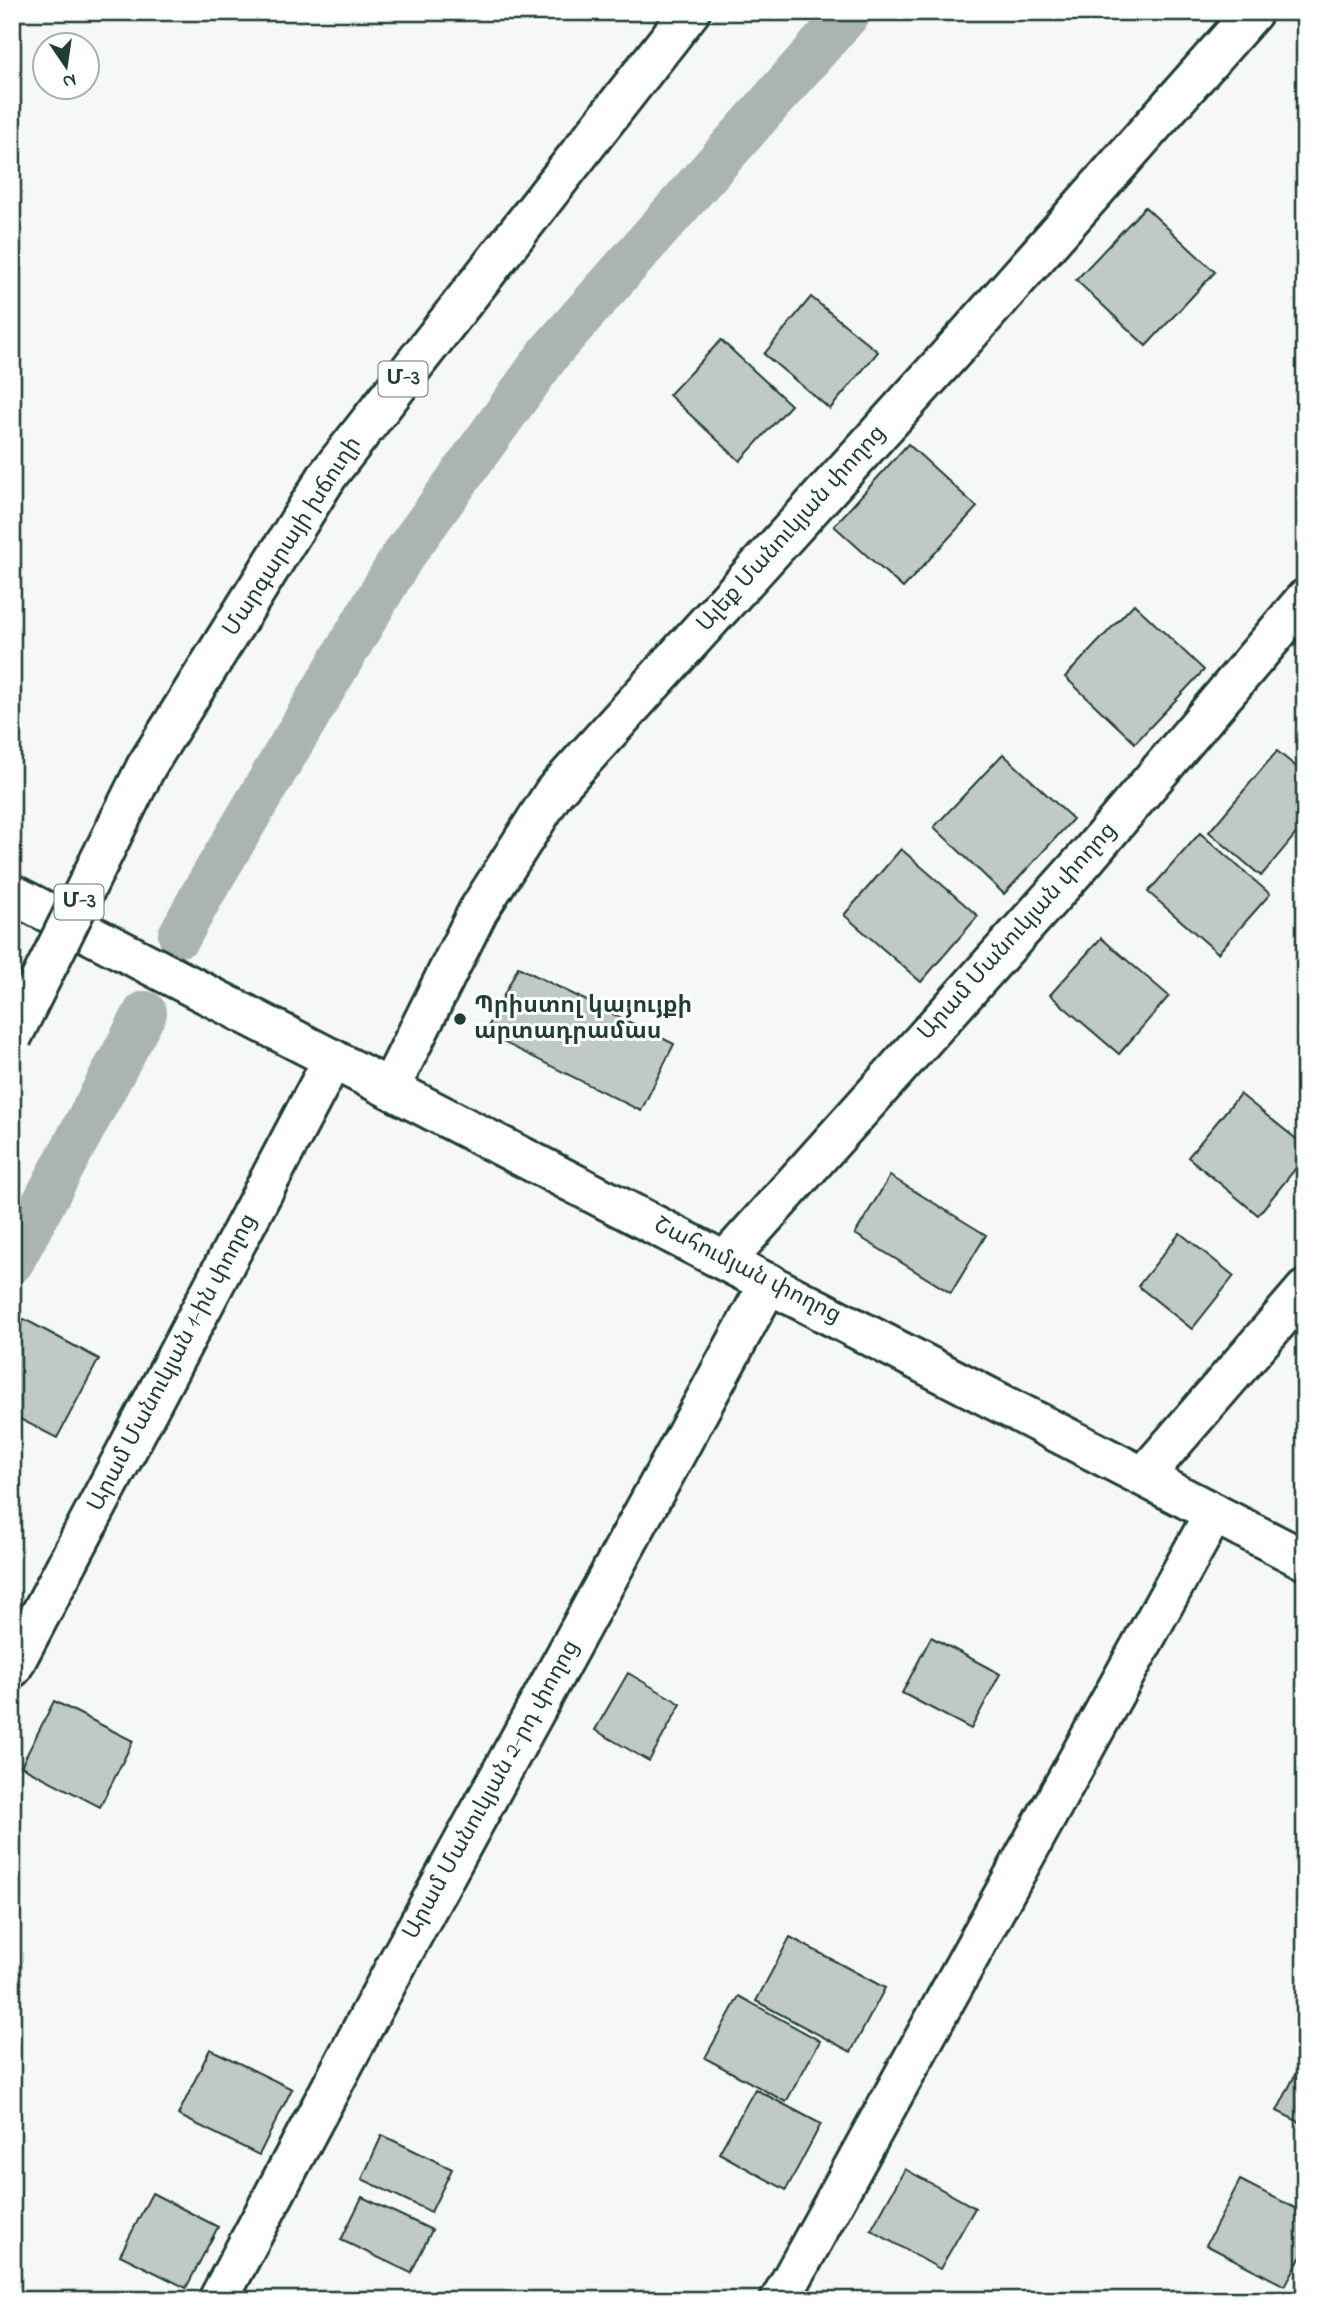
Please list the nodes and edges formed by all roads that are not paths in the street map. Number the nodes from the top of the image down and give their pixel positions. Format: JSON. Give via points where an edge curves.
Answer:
{"nodes":[{"id":1,"x":690,"y":12,"type":"edge"},
{"id":2,"x":1253,"y":12,"type":"edge"},
{"id":3,"x":1305,"y":599,"type":"edge"},
{"id":4,"x":12,"y":894,"type":"edge"},
{"id":5,"x":12,"y":1037,"type":"edge"},
{"id":6,"x":333,"y":1059,"type":"junction"},
{"id":7,"x":390,"y":1088,"type":"junction"},
{"id":8,"x":726,"y":1260,"type":"junction"},
{"id":9,"x":769,"y":1283,"type":"junction"},
{"id":10,"x":1305,"y":1290,"type":"edge"},
{"id":11,"x":1144,"y":1476,"type":"junction"},
{"id":12,"x":1214,"y":1513,"type":"junction"},
{"id":13,"x":1305,"y":1560,"type":"edge"},
{"id":14,"x":12,"y":1668,"type":"edge"},
{"id":15,"x":218,"y":2300,"type":"edge"},
{"id":16,"x":780,"y":2300,"type":"edge"}],
"edges":[{"from":1,"to":5,"type":"main road","name":"Մարգարայի խճուղի","number":"Մ-3","bridge":true,"via":[[328,475],[146,767]]},
{"from":2,"to":7,"type":"main road","name":"Ալեք Մանուկյան փողոց","via":[[554,792],[478,911]]},
{"from":3,"to":8,"type":"main road","name":"Արամ Մանուկյան փողոց","via":[[1087,857]]},
{"from":4,"to":6,"type":"main road","name":"Շահումյան փողոց"},
{"from":6,"to":7,"type":"main road","name":"Շահումյան փողոց"},
{"from":6,"to":14,"type":"main road","name":"Արամ Մանուկյան 1-ին փողոց"},
{"from":7,"to":8,"type":"main road","name":"Շահումյան փողոց"},
{"from":8,"to":9,"type":"main road","name":"Շահումյան փողոց"},
{"from":9,"to":11,"type":"main road","name":"Շահումյան փողոց"},
{"from":9,"to":15,"type":"main road","name":"Արամ Մանուկյան 2-րդ փողոց"},
{"from":10,"to":11,"type":"main road"},
{"from":11,"to":12,"type":"main road","name":"Շահումյան փողոց"},
{"from":12,"to":13,"type":"main road","name":"Շահումյան փողոց"},
{"from":12,"to":16,"type":"main road"}]}
